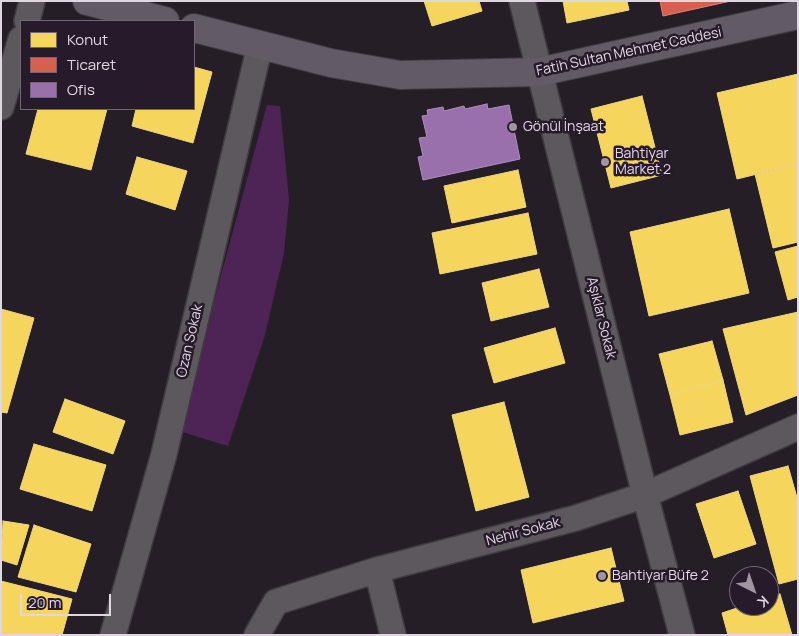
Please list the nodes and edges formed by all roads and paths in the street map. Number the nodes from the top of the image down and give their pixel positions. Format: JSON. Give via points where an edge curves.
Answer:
{"nodes":[{"id":1,"x":32,"y":1,"type":"edge"},
{"id":2,"x":87,"y":1,"type":"edge"},
{"id":3,"x":522,"y":1,"type":"edge"},
{"id":4,"x":798,"y":15,"type":"edge"},
{"id":5,"x":26,"y":20,"type":"edge"},
{"id":6,"x":162,"y":20,"type":"edge"},
{"id":7,"x":195,"y":28,"type":"edge"},
{"id":8,"x":20,"y":42,"type":"edge"},
{"id":9,"x":260,"y":45,"type":"junction"},
{"id":10,"x":539,"y":72,"type":"junction"},
{"id":11,"x":1,"y":107,"type":"edge"},
{"id":12,"x":798,"y":427,"type":"edge"},
{"id":13,"x":645,"y":495,"type":"junction"},
{"id":14,"x":377,"y":570,"type":"junction"},
{"id":15,"x":113,"y":635,"type":"edge"},
{"id":16,"x":257,"y":635,"type":"edge"},
{"id":17,"x":393,"y":635,"type":"edge"},
{"id":18,"x":682,"y":635,"type":"edge"}],
"edges":[{"from":1,"to":5,"type":"street"},
{"from":2,"to":6,"type":"street"},
{"from":3,"to":10,"type":"street","name":"Aşıklar Sokak"},
{"from":4,"to":10,"type":"street","name":"Fatih Sultan Mehmet Caddesi"},
{"from":7,"to":9,"type":"street","name":"Fatih Sultan Mehmet Caddesi"},
{"from":8,"to":11,"type":"street"},
{"from":9,"to":10,"type":"street","name":"Fatih Sultan Mehmet Caddesi","via":[[331,63],[400,75]]},
{"from":9,"to":15,"type":"street","name":"Ozan Sokak","via":[[164,454]]},
{"from":10,"to":13,"type":"street","name":"Aşıklar Sokak"},
{"from":12,"to":13,"type":"street","name":"Nehir Sokak"},
{"from":13,"to":14,"type":"street","name":"Nehir Sokak","via":[[576,518]]},
{"from":13,"to":18,"type":"street","name":"Aşıklar Sokak"},
{"from":14,"to":16,"type":"street","name":"Nehir Sokak","via":[[276,602]]},
{"from":14,"to":17,"type":"street"}]}
